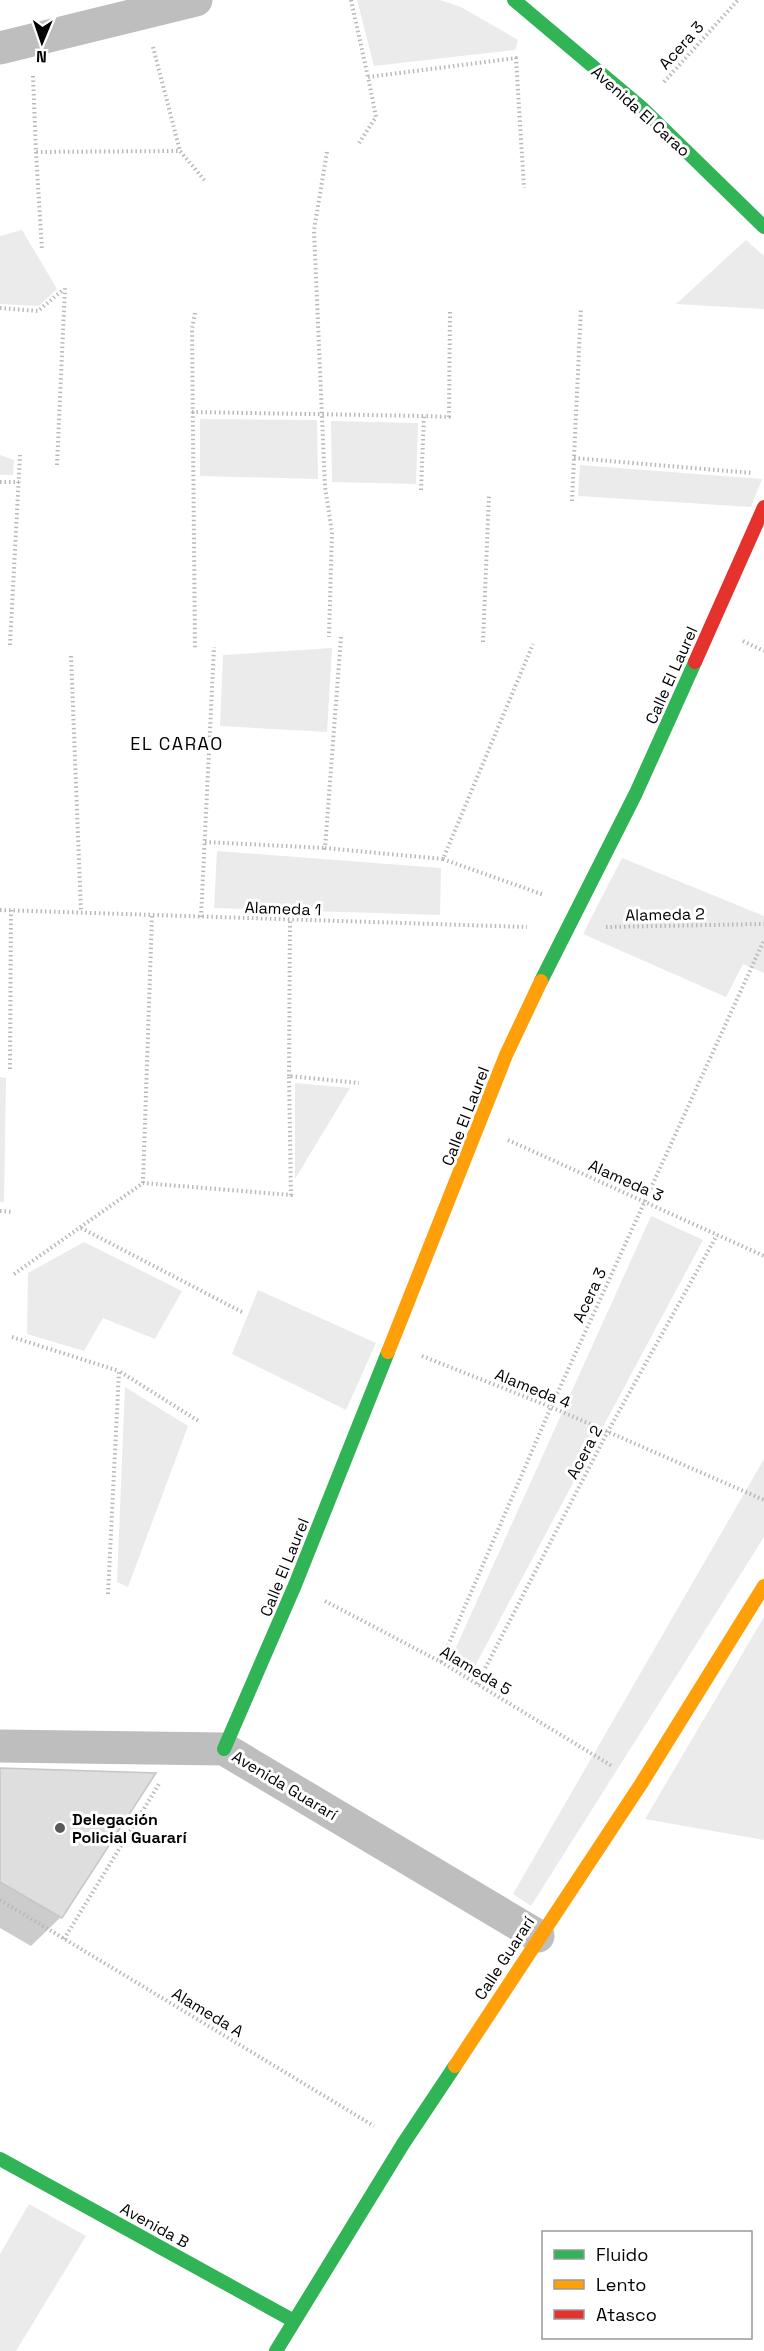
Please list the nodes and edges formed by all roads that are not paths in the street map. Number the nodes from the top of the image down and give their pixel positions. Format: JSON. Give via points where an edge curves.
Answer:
{"nodes":[{"id":1,"x":196,"y":0,"type":"edge"},
{"id":2,"x":514,"y":0,"type":"edge"},
{"id":3,"x":15,"y":45,"type":"edge"},
{"id":4,"x":764,"y":227,"type":"edge"},
{"id":5,"x":764,"y":507,"type":"edge"},
{"id":6,"x":764,"y":1586,"type":"edge"},
{"id":7,"x":0,"y":1746,"type":"edge"},
{"id":8,"x":224,"y":1749,"type":"junction"},
{"id":9,"x":538,"y":1936,"type":"junction"},
{"id":10,"x":0,"y":2159,"type":"edge"},
{"id":11,"x":294,"y":2321,"type":"junction"},
{"id":12,"x":276,"y":2351,"type":"edge"}],
"edges":[{"from":1,"to":3,"type":"street"},
{"from":2,"to":4,"type":"street","name":"Avenida El Carao","via":[[641,107]]},
{"from":5,"to":8,"type":"street","name":"Calle El Laurel","via":[[636,793],[506,1055],[295,1585]]},
{"from":6,"to":9,"type":"street","name":"Calle Guararí","via":[[640,1784]]},
{"from":7,"to":8,"type":"street","name":"Avenida Guararí"},
{"from":8,"to":9,"type":"street","name":"Avenida Guararí"},
{"from":9,"to":11,"type":"street","name":"Calle Guararí"},
{"from":10,"to":11,"type":"street","name":"Avenida B"},
{"from":11,"to":12,"type":"street","name":"Calle Guararí"}]}
